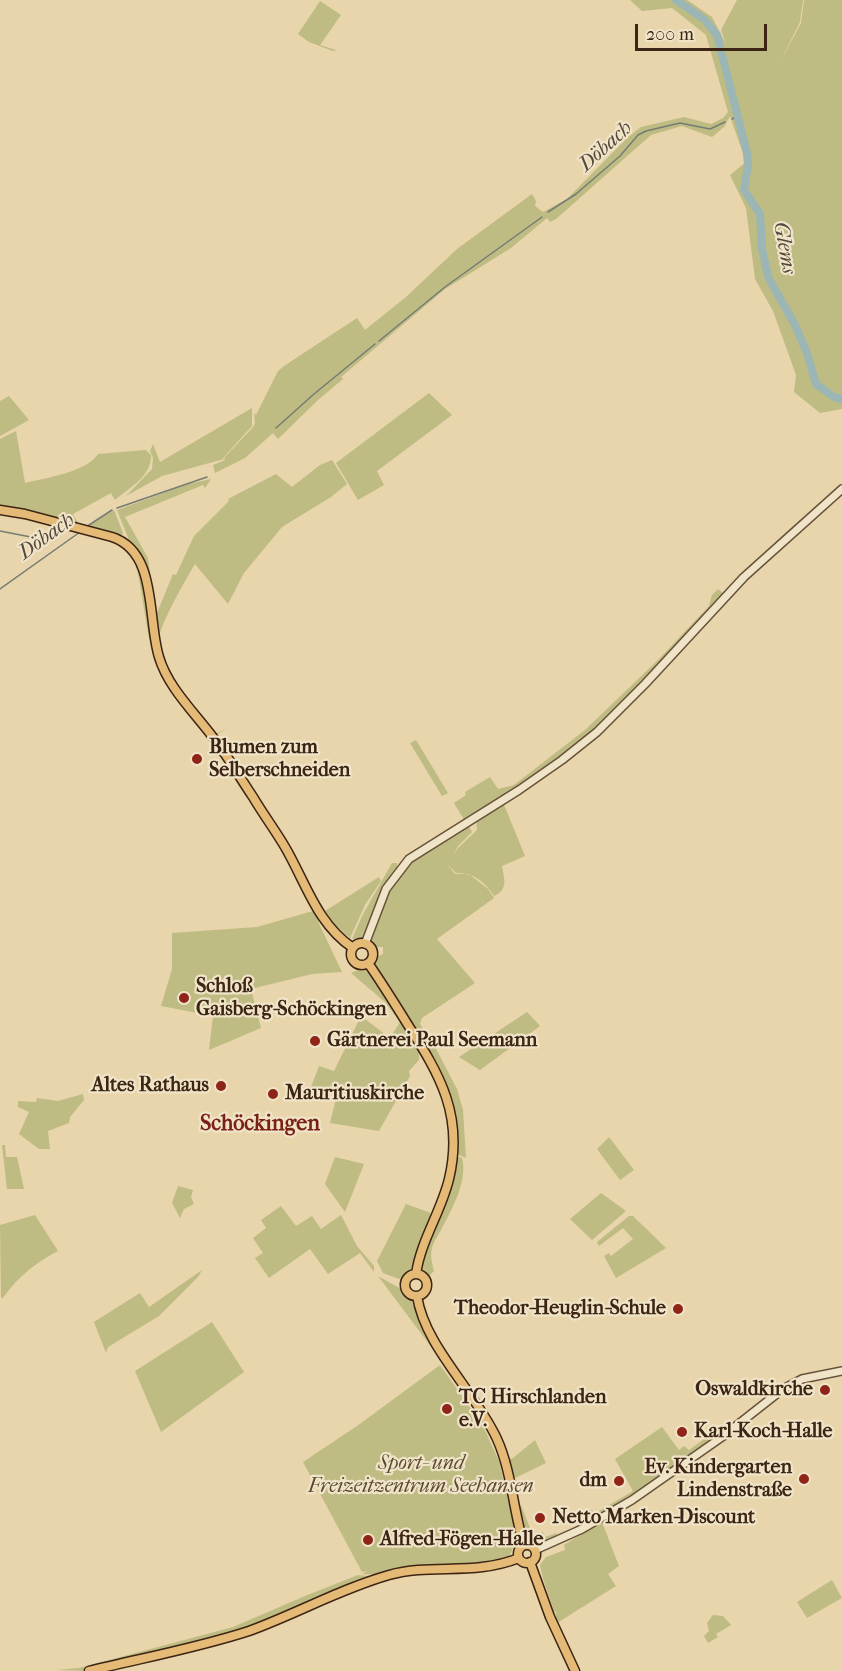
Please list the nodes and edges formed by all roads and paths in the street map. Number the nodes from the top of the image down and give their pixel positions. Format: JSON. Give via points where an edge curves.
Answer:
{"nodes":[{"id":1,"x":842,"y":489,"type":"edge"},
{"id":2,"x":0,"y":510,"type":"edge"},
{"id":3,"x":365,"y":944,"type":"junction"},
{"id":4,"x":353,"y":948,"type":"junction"},
{"id":5,"x":368,"y":963,"type":"junction"},
{"id":6,"x":416,"y":1274,"type":"junction"},
{"id":7,"x":417,"y":1296,"type":"junction"},
{"id":8,"x":842,"y":1371,"type":"edge"},
{"id":9,"x":524,"y":1545,"type":"junction"},
{"id":10,"x":535,"y":1550,"type":"junction"},
{"id":11,"x":519,"y":1558,"type":"junction"},
{"id":12,"x":530,"y":1562,"type":"junction"},
{"id":13,"x":90,"y":1671,"type":"edge"},
{"id":14,"x":575,"y":1671,"type":"edge"}],
"edges":[{"from":1,"to":3,"type":"street","via":[[738,584],[597,732],[519,790],[409,860],[386,889]]},
{"from":2,"to":4,"type":"main road","via":[[87,530],[123,541],[133,549],[146,580],[156,648],[165,673],[228,758],[285,847],[323,919]]},
{"from":3,"to":4,"type":"main road"},
{"from":3,"to":5,"type":"main road","via":[[373,953]]},
{"from":4,"to":5,"type":"main road","via":[[354,961],[360,965]]},
{"from":5,"to":6,"type":"main road","via":[[438,1072],[452,1118],[450,1177]]},
{"from":6,"to":7,"type":"main road","via":[[427,1285]]},
{"from":6,"to":7,"type":"main road","via":[[408,1277],[405,1284],[408,1293]]},
{"from":7,"to":9,"type":"main road","via":[[431,1335],[497,1440]]},
{"from":8,"to":10,"type":"street","via":[[802,1379],[783,1389],[632,1500]]},
{"from":9,"to":10,"type":"main road"},
{"from":9,"to":11,"type":"main road","via":[[518,1551]]},
{"from":10,"to":12,"type":"main road","via":[[535,1558]]},
{"from":11,"to":12,"type":"main road"},
{"from":11,"to":13,"type":"main road","via":[[483,1568],[389,1575],[243,1632]]},
{"from":12,"to":14,"type":"main road"}]}
